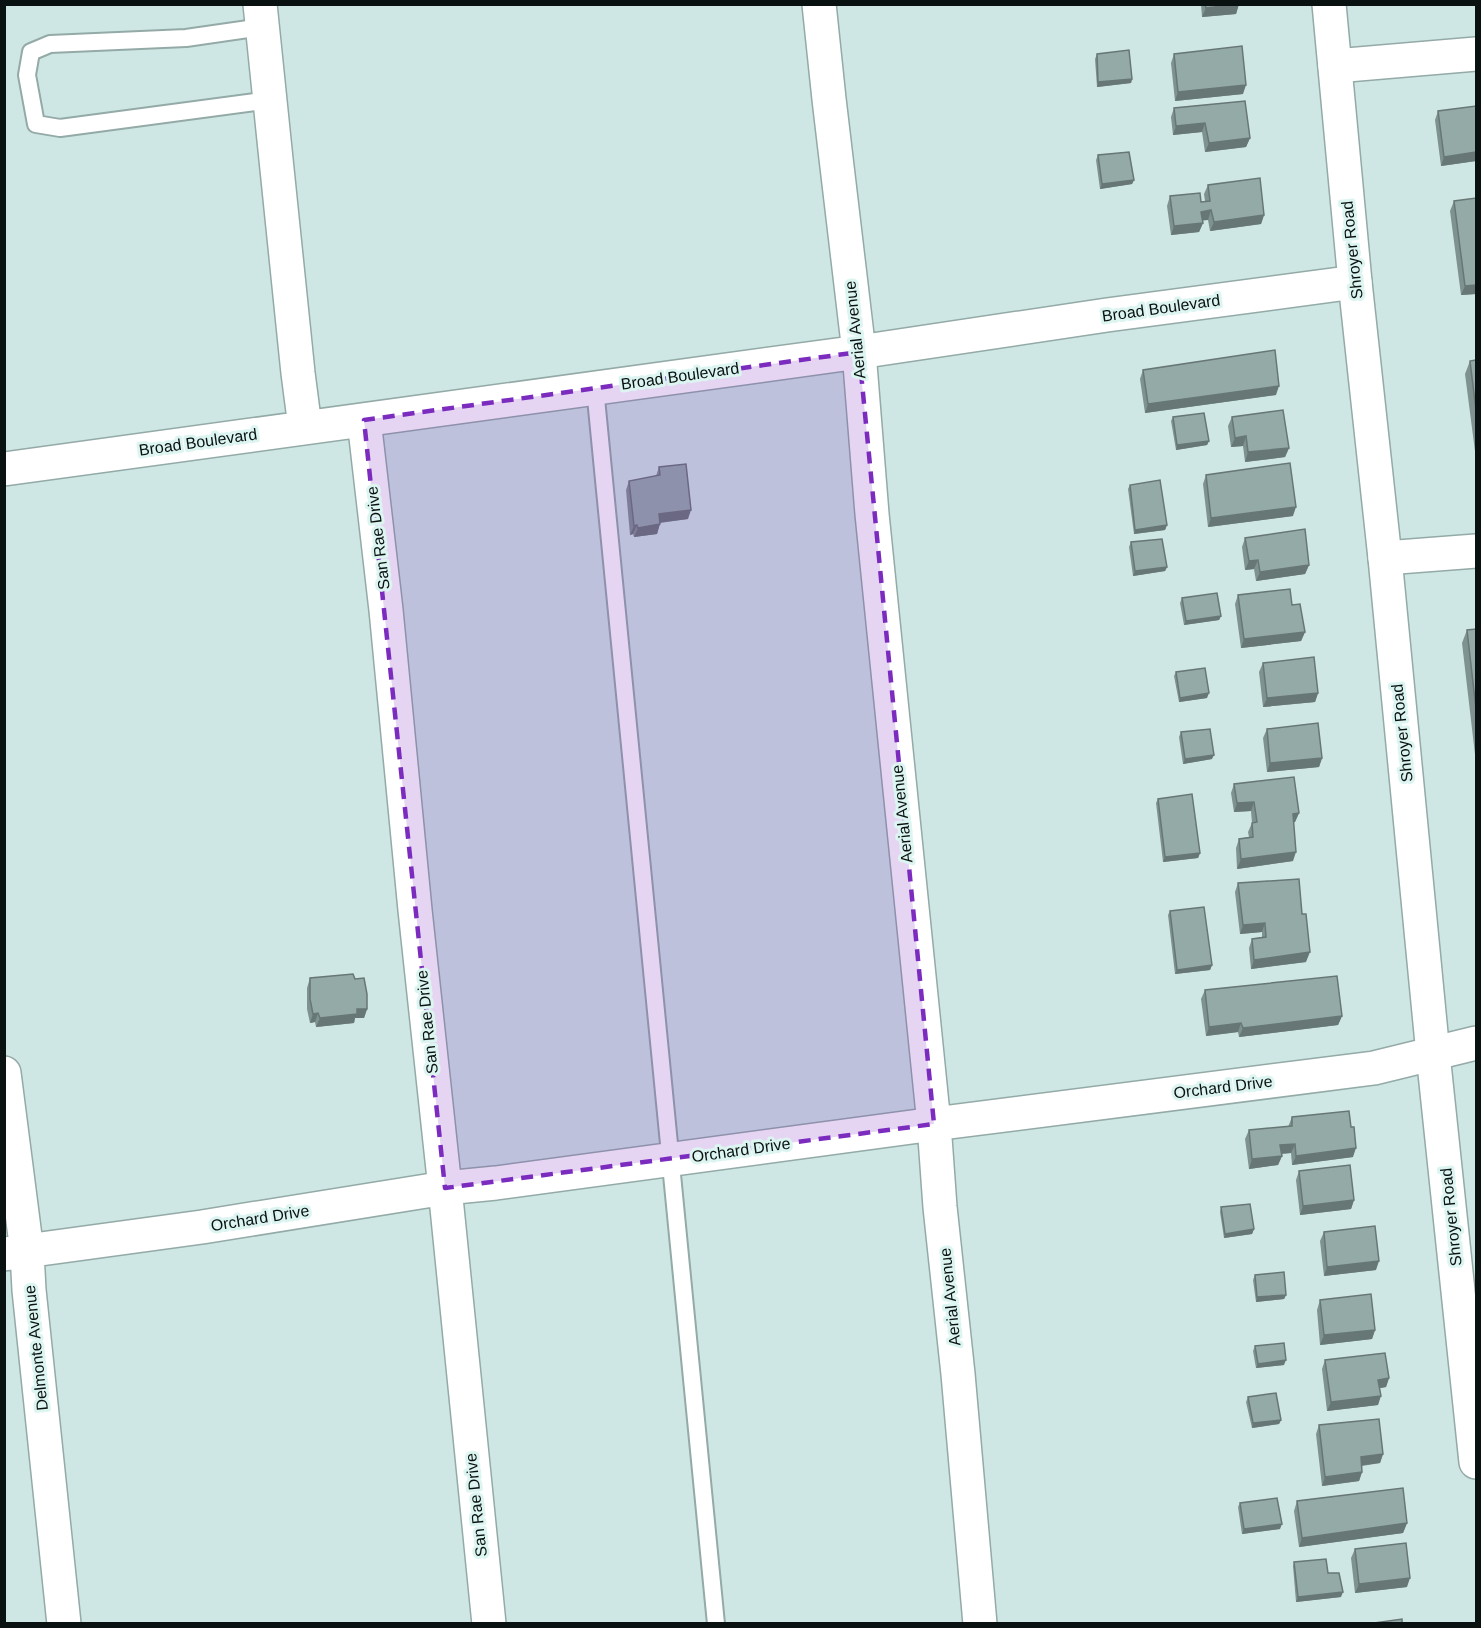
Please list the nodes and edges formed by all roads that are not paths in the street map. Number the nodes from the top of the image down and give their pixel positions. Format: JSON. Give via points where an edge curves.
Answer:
{"nodes":[{"id":1,"x":819,"y":4,"type":"edge"},
{"id":2,"x":1329,"y":4,"type":"edge"},
{"id":3,"x":261,"y":16,"type":"edge"},
{"id":4,"x":1476,"y":54,"type":"edge"},
{"id":5,"x":1335,"y":66,"type":"junction"},
{"id":6,"x":270,"y":100,"type":"junction"},
{"id":7,"x":1355,"y":282,"type":"junction"},
{"id":8,"x":859,"y":352,"type":"junction"},
{"id":9,"x":595,"y":388,"type":"junction"},
{"id":10,"x":364,"y":420,"type":"junction"},
{"id":11,"x":305,"y":427,"type":"junction"},
{"id":12,"x":4,"y":469,"type":"edge"},
{"id":13,"x":1476,"y":550,"type":"edge"},
{"id":14,"x":1385,"y":558,"type":"junction"},
{"id":15,"x":1476,"y":1043,"type":"edge"},
{"id":16,"x":1433,"y":1054,"type":"junction"},
{"id":17,"x":4,"y":1073,"type":"edge"},
{"id":18,"x":934,"y":1124,"type":"junction"},
{"id":19,"x":672,"y":1159,"type":"junction"},
{"id":20,"x":445,"y":1188,"type":"junction"},
{"id":21,"x":16,"y":1253,"type":"edge"},
{"id":22,"x":1476,"y":1462,"type":"edge"},
{"id":23,"x":64,"y":1623,"type":"edge"},
{"id":24,"x":489,"y":1623,"type":"edge"},
{"id":25,"x":716,"y":1623,"type":"edge"},
{"id":26,"x":980,"y":1623,"type":"edge"}],
"edges":[{"from":1,"to":8,"type":"street","name":"Aerial Avenue"},
{"from":2,"to":5,"type":"street","name":"Shroyer Road"},
{"from":3,"to":6,"type":"street"},
{"from":3,"to":6,"type":"lane","via":[[186,38],[50,44],[31,52],[27,75],[36,124],[60,128]]},
{"from":4,"to":5,"type":"street"},
{"from":5,"to":7,"type":"street","name":"Shroyer Road"},
{"from":6,"to":11,"type":"street"},
{"from":7,"to":8,"type":"street","name":"Broad Boulevard"},
{"from":7,"to":14,"type":"street","name":"Shroyer Road"},
{"from":8,"to":9,"type":"street","name":"Broad Boulevard"},
{"from":8,"to":18,"type":"street","name":"Aerial Avenue"},
{"from":9,"to":10,"type":"street","name":"Broad Boulevard"},
{"from":9,"to":19,"type":"lane"},
{"from":10,"to":11,"type":"street","name":"Broad Boulevard"},
{"from":10,"to":20,"type":"street","name":"San Rae Drive"},
{"from":11,"to":12,"type":"street","name":"Broad Boulevard"},
{"from":13,"to":14,"type":"street"},
{"from":14,"to":16,"type":"street","name":"Shroyer Road"},
{"from":15,"to":16,"type":"street","name":"Orchard Drive"},
{"from":16,"to":18,"type":"street","name":"Orchard Drive","via":[[1374,1068]]},
{"from":16,"to":22,"type":"street","name":"Shroyer Road"},
{"from":17,"to":21,"type":"street","name":"Delmonte Avenue"},
{"from":18,"to":19,"type":"street","name":"Orchard Drive"},
{"from":18,"to":26,"type":"street","name":"Aerial Avenue"},
{"from":19,"to":20,"type":"street","name":"Orchard Drive"},
{"from":19,"to":25,"type":"lane"},
{"from":20,"to":21,"type":"street","name":"Orchard Drive"},
{"from":20,"to":24,"type":"street","name":"San Rae Drive"},
{"from":21,"to":23,"type":"street","name":"Delmonte Avenue","via":[[29,1290]]}]}
